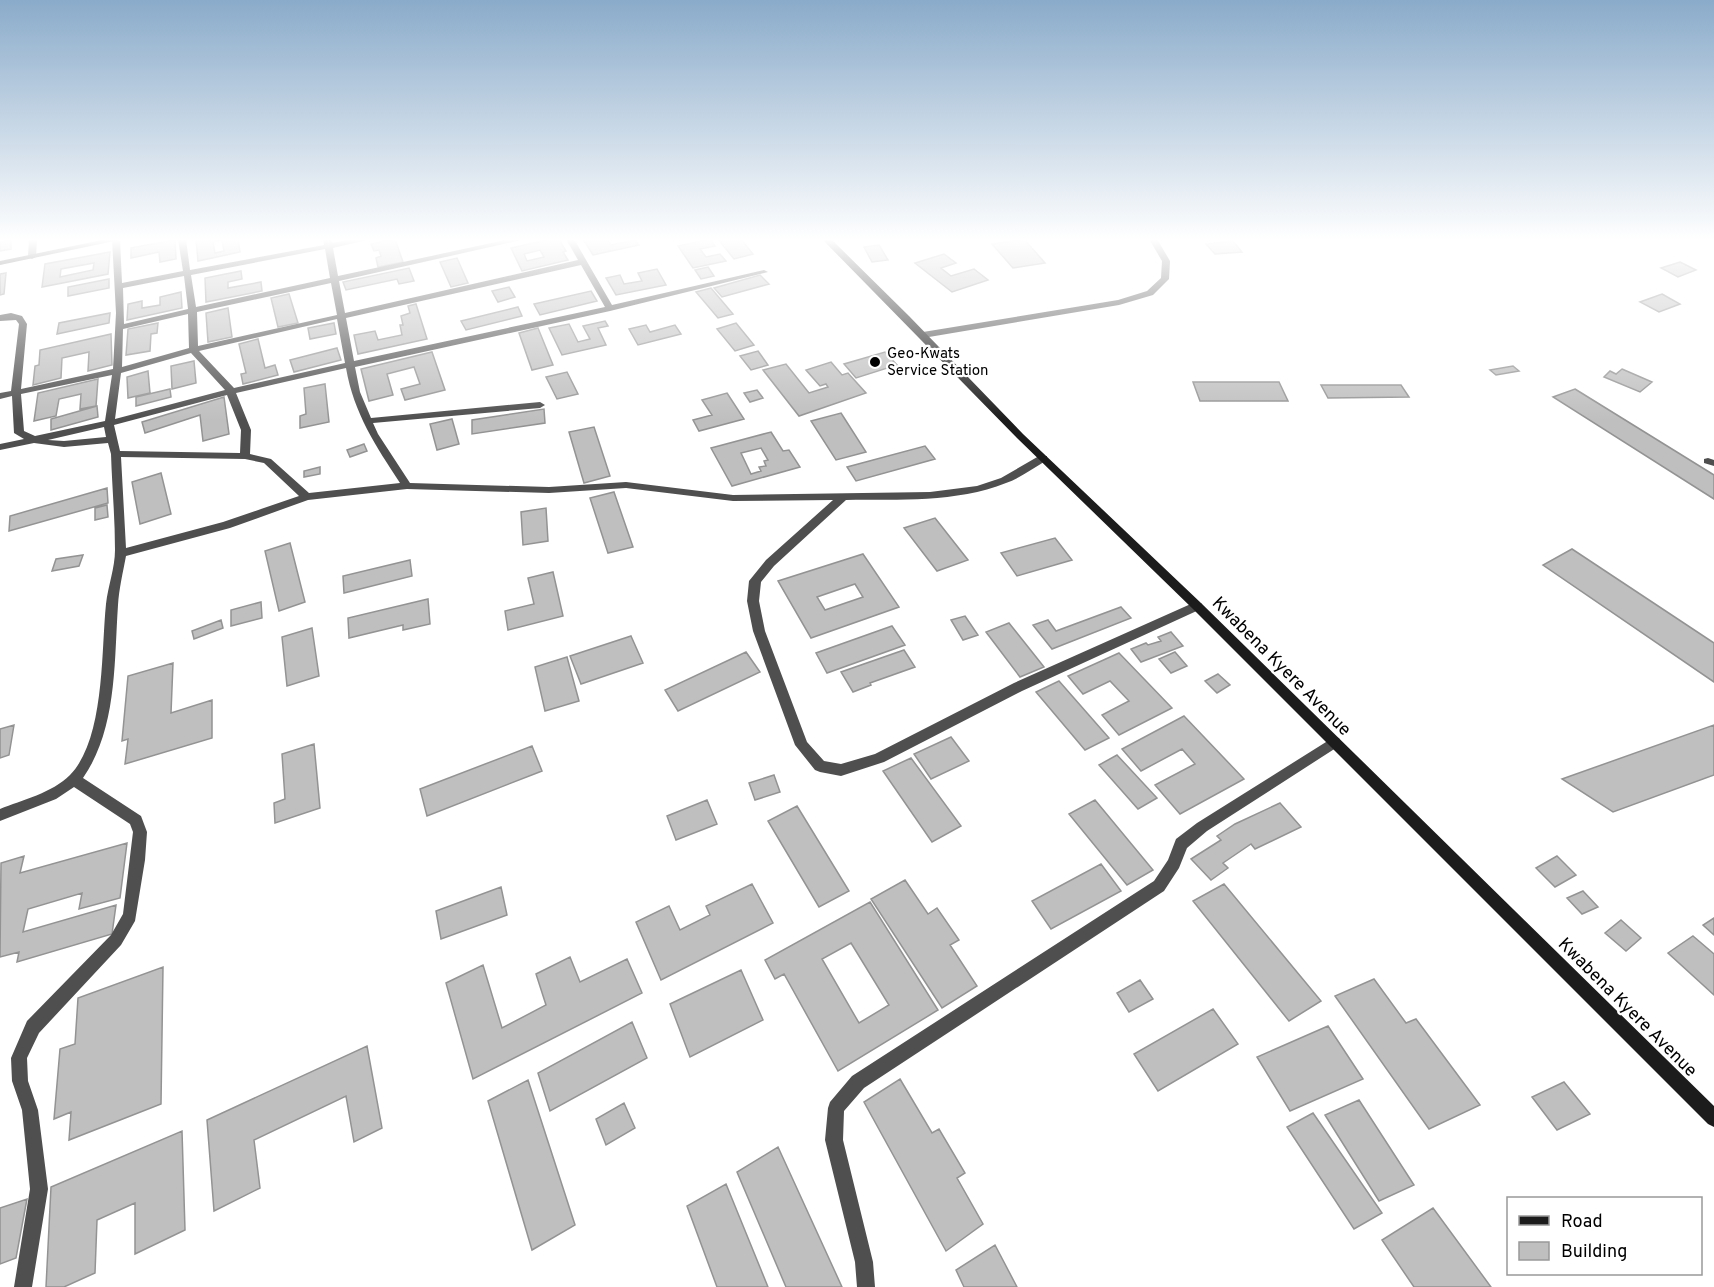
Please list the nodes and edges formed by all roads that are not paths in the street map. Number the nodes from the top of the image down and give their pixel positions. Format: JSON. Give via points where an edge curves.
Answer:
{"nodes":[{"id":1,"x":118,"y":299,"type":"edge"},
{"id":2,"x":191,"y":299,"type":"edge"},
{"id":3,"x":245,"y":299,"type":"edge"},
{"id":4,"x":338,"y":299,"type":"edge"},
{"id":5,"x":410,"y":299,"type":"edge"},
{"id":6,"x":605,"y":299,"type":"edge"},
{"id":7,"x":648,"y":299,"type":"edge"},
{"id":8,"x":887,"y":299,"type":"edge"},
{"id":9,"x":1129,"y":299,"type":"edge"},
{"id":10,"x":610,"y":308,"type":"junction"},
{"id":11,"x":193,"y":310,"type":"junction"},
{"id":12,"x":341,"y":317,"type":"junction"},
{"id":13,"x":0,"y":318,"type":"edge"},
{"id":14,"x":119,"y":328,"type":"junction"},
{"id":15,"x":923,"y":335,"type":"junction"},
{"id":16,"x":194,"y":350,"type":"junction"},
{"id":17,"x":351,"y":365,"type":"junction"},
{"id":18,"x":117,"y":371,"type":"junction"},
{"id":19,"x":231,"y":391,"type":"junction"},
{"id":20,"x":16,"y":392,"type":"junction"},
{"id":21,"x":0,"y":396,"type":"edge"},
{"id":22,"x":540,"y":405,"type":"dead end"},
{"id":23,"x":368,"y":421,"type":"junction"},
{"id":24,"x":110,"y":423,"type":"junction"},
{"id":25,"x":30,"y":439,"type":"junction"},
{"id":26,"x":112,"y":440,"type":"junction"},
{"id":27,"x":0,"y":447,"type":"edge"},
{"id":28,"x":116,"y":454,"type":"junction"},
{"id":29,"x":245,"y":456,"type":"junction"},
{"id":30,"x":1043,"y":458,"type":"junction"},
{"id":31,"x":407,"y":486,"type":"junction"},
{"id":32,"x":307,"y":497,"type":"junction"},
{"id":33,"x":843,"y":497,"type":"junction"},
{"id":34,"x":121,"y":553,"type":"junction"},
{"id":35,"x":1197,"y":606,"type":"junction"},
{"id":36,"x":1334,"y":742,"type":"junction"},
{"id":37,"x":74,"y":780,"type":"junction"},
{"id":38,"x":0,"y":815,"type":"edge"},
{"id":39,"x":1714,"y":1118,"type":"edge"},
{"id":40,"x":23,"y":1287,"type":"edge"},
{"id":41,"x":866,"y":1287,"type":"edge"}],
"edges":[{"from":1,"to":14,"type":"street"},
{"from":2,"to":11,"type":"street"},
{"from":3,"to":11,"type":"street"},
{"from":4,"to":12,"type":"street"},
{"from":5,"to":12,"type":"street"},
{"from":6,"to":10,"type":"street"},
{"from":7,"to":10,"type":"street"},
{"from":8,"to":15,"type":"main road","name":"Kwabena Kyere Avenue"},
{"from":9,"to":15,"type":"street"},
{"from":10,"to":17,"type":"street"},
{"from":11,"to":14,"type":"street"},
{"from":11,"to":16,"type":"street"},
{"from":12,"to":16,"type":"street"},
{"from":12,"to":17,"type":"street"},
{"from":13,"to":20,"type":"street","via":[[19,318],[23,324]]},
{"from":14,"to":18,"type":"street"},
{"from":15,"to":30,"type":"main road","name":"Kwabena Kyere Avenue"},
{"from":16,"to":18,"type":"street"},
{"from":16,"to":19,"type":"street"},
{"from":17,"to":19,"type":"street"},
{"from":17,"to":23,"type":"street","via":[[355,392]]},
{"from":18,"to":20,"type":"street"},
{"from":18,"to":24,"type":"street"},
{"from":19,"to":24,"type":"street"},
{"from":19,"to":29,"type":"street","via":[[246,430]]},
{"from":20,"to":21,"type":"street"},
{"from":20,"to":25,"type":"street","via":[[19,433]]},
{"from":22,"to":23,"type":"street"},
{"from":23,"to":31,"type":"street"},
{"from":24,"to":25,"type":"street"},
{"from":24,"to":26,"type":"street"},
{"from":25,"to":26,"type":"street","via":[[69,444]]},
{"from":25,"to":27,"type":"street"},
{"from":26,"to":28,"type":"street"},
{"from":28,"to":29,"type":"street"},
{"from":28,"to":34,"type":"street"},
{"from":29,"to":32,"type":"street","via":[[267,461]]},
{"from":30,"to":33,"type":"street","via":[[1005,480],[978,489],[930,495]]},
{"from":30,"to":35,"type":"main road","name":"Kwabena Kyere Avenue"},
{"from":31,"to":32,"type":"street"},
{"from":31,"to":33,"type":"street","via":[[549,490],[626,485],[734,498]]},
{"from":32,"to":34,"type":"street","via":[[226,525]]},
{"from":33,"to":35,"type":"street","via":[[770,563],[755,581],[753,601],[759,631],[802,745],[820,766],[841,770],[879,758],[1018,687]]},
{"from":34,"to":37,"type":"street","via":[[99,732],[88,760]]},
{"from":35,"to":36,"type":"main road","name":"Kwabena Kyere Avenue"},
{"from":36,"to":39,"type":"main road","name":"Kwabena Kyere Avenue"},
{"from":36,"to":41,"type":"street","via":[[1202,827],[1182,844],[1159,886],[858,1082],[836,1108],[834,1140],[864,1262]]},
{"from":37,"to":38,"type":"street","via":[[51,795]]},
{"from":37,"to":40,"type":"street","via":[[136,820],[140,832],[138,860],[130,916],[116,940],[33,1027],[19,1058],[20,1081],[30,1110],[39,1189]]}]}
